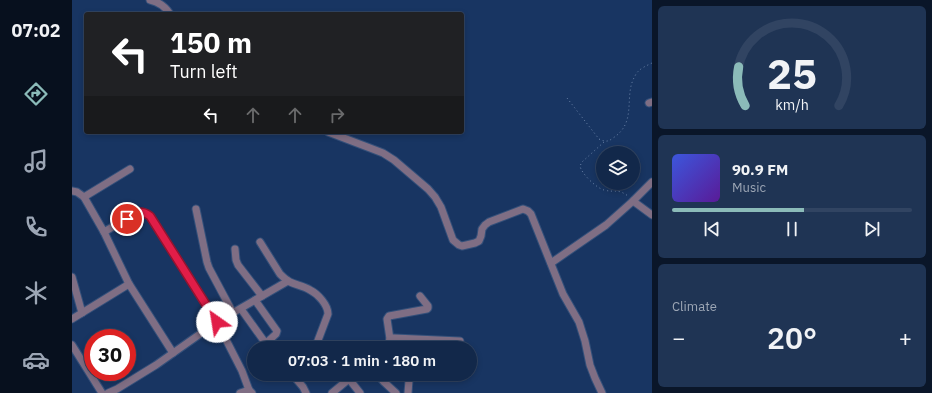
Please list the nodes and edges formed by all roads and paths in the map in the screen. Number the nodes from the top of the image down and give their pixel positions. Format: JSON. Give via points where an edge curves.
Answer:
{"nodes":[{"id":1,"x":150,"y":0,"type":"edge"},
{"id":2,"x":168,"y":12,"type":"edge"},
{"id":3,"x":652,"y":63,"type":"edge"},
{"id":4,"x":567,"y":98,"type":"dead end"},
{"id":5,"x":333,"y":134,"type":"edge"},
{"id":6,"x":604,"y":142,"type":"junction"},
{"id":7,"x":130,"y":169,"type":"dead end"},
{"id":8,"x":652,"y":182,"type":"edge"},
{"id":9,"x":72,"y":191,"type":"edge"},
{"id":10,"x":84,"y":197,"type":"junction"},
{"id":11,"x":633,"y":201,"type":"junction"},
{"id":12,"x":196,"y":210,"type":"dead end"},
{"id":13,"x":652,"y":215,"type":"edge"},
{"id":14,"x":104,"y":232,"type":"junction"},
{"id":15,"x":260,"y":242,"type":"dead end"},
{"id":16,"x":236,"y":249,"type":"dead end"},
{"id":17,"x":551,"y":263,"type":"junction"},
{"id":18,"x":72,"y":277,"type":"edge"},
{"id":19,"x":288,"y":281,"type":"junction"},
{"id":20,"x":129,"y":284,"type":"junction"},
{"id":21,"x":262,"y":296,"type":"junction"},
{"id":22,"x":420,"y":296,"type":"dead end"},
{"id":23,"x":255,"y":300,"type":"junction"},
{"id":24,"x":241,"y":309,"type":"junction"},
{"id":25,"x":82,"y":313,"type":"junction"},
{"id":26,"x":233,"y":313,"type":"junction"},
{"id":27,"x":72,"y":319,"type":"edge"},
{"id":28,"x":217,"y":322,"type":"junction"},
{"id":29,"x":263,"y":341,"type":"edge"},
{"id":30,"x":271,"y":341,"type":"edge"},
{"id":31,"x":317,"y":341,"type":"edge"},
{"id":32,"x":389,"y":341,"type":"edge"},
{"id":33,"x":392,"y":341,"type":"edge"},
{"id":34,"x":460,"y":341,"type":"dead end"},
{"id":35,"x":72,"y":345,"type":"edge"},
{"id":36,"x":173,"y":353,"type":"junction"},
{"id":37,"x":298,"y":381,"type":"edge"},
{"id":38,"x":346,"y":381,"type":"edge"},
{"id":39,"x":354,"y":381,"type":"edge"},
{"id":40,"x":383,"y":381,"type":"edge"},
{"id":41,"x":409,"y":381,"type":"edge"},
{"id":42,"x":118,"y":391,"type":"edge"},
{"id":43,"x":251,"y":392,"type":"edge"},
{"id":44,"x":102,"y":393,"type":"edge"},
{"id":45,"x":108,"y":393,"type":"edge"},
{"id":46,"x":240,"y":393,"type":"edge"},
{"id":47,"x":306,"y":393,"type":"edge"},
{"id":48,"x":332,"y":393,"type":"edge"},
{"id":49,"x":360,"y":393,"type":"edge"},
{"id":50,"x":396,"y":393,"type":"edge"},
{"id":51,"x":408,"y":393,"type":"edge"},
{"id":52,"x":602,"y":393,"type":"edge"}],
"edges":[{"from":1,"to":2,"type":"street","via":[[163,5]]},
{"from":3,"to":6,"type":"path","via":[[635,75],[624,129],[610,141]]},
{"from":4,"to":6,"type":"path"},
{"from":5,"to":17,"type":"street","via":[[383,153],[428,189],[436,197],[453,240],[459,245],[478,241],[482,229],[489,222],[523,209],[528,211]]},
{"from":6,"to":11,"type":"path","via":[[582,162],[581,171],[598,188],[620,191]]},
{"from":7,"to":10,"type":"street"},
{"from":8,"to":11,"type":"street"},
{"from":9,"to":10,"type":"street"},
{"from":10,"to":14,"type":"street"},
{"from":11,"to":13,"type":"street"},
{"from":11,"to":17,"type":"street","via":[[606,225]]},
{"from":12,"to":26,"type":"street","via":[[209,268]]},
{"from":14,"to":20,"type":"street"},
{"from":14,"to":28,"type":"street","via":[[138,212],[150,216]]},
{"from":15,"to":19,"type":"street","via":[[280,274]]},
{"from":16,"to":21,"type":"street","via":[[238,265]]},
{"from":17,"to":52,"type":"street","via":[[563,294],[579,322],[590,365]]},
{"from":18,"to":25,"type":"street"},
{"from":19,"to":21,"type":"street"},
{"from":19,"to":31,"type":"street","via":[[314,292],[326,304],[328,314]]},
{"from":20,"to":25,"type":"street"},
{"from":20,"to":36,"type":"street"},
{"from":21,"to":23,"type":"street"},
{"from":22,"to":32,"type":"street","via":[[428,306],[427,309],[387,318]]},
{"from":23,"to":24,"type":"street"},
{"from":23,"to":30,"type":"street","via":[[277,332]]},
{"from":24,"to":26,"type":"street"},
{"from":24,"to":29,"type":"street"},
{"from":25,"to":27,"type":"street"},
{"from":26,"to":28,"type":"street"},
{"from":28,"to":36,"type":"street"},
{"from":28,"to":43,"type":"street"},
{"from":33,"to":34,"type":"street","via":[[394,338]]},
{"from":35,"to":44,"type":"street"},
{"from":36,"to":42,"type":"street"},
{"from":37,"to":47,"type":"street"},
{"from":38,"to":48,"type":"street"},
{"from":39,"to":49,"type":"street"},
{"from":40,"to":50,"type":"street"},
{"from":41,"to":51,"type":"street"},
{"from":42,"to":45,"type":"street"},
{"from":43,"to":46,"type":"street"}]}
